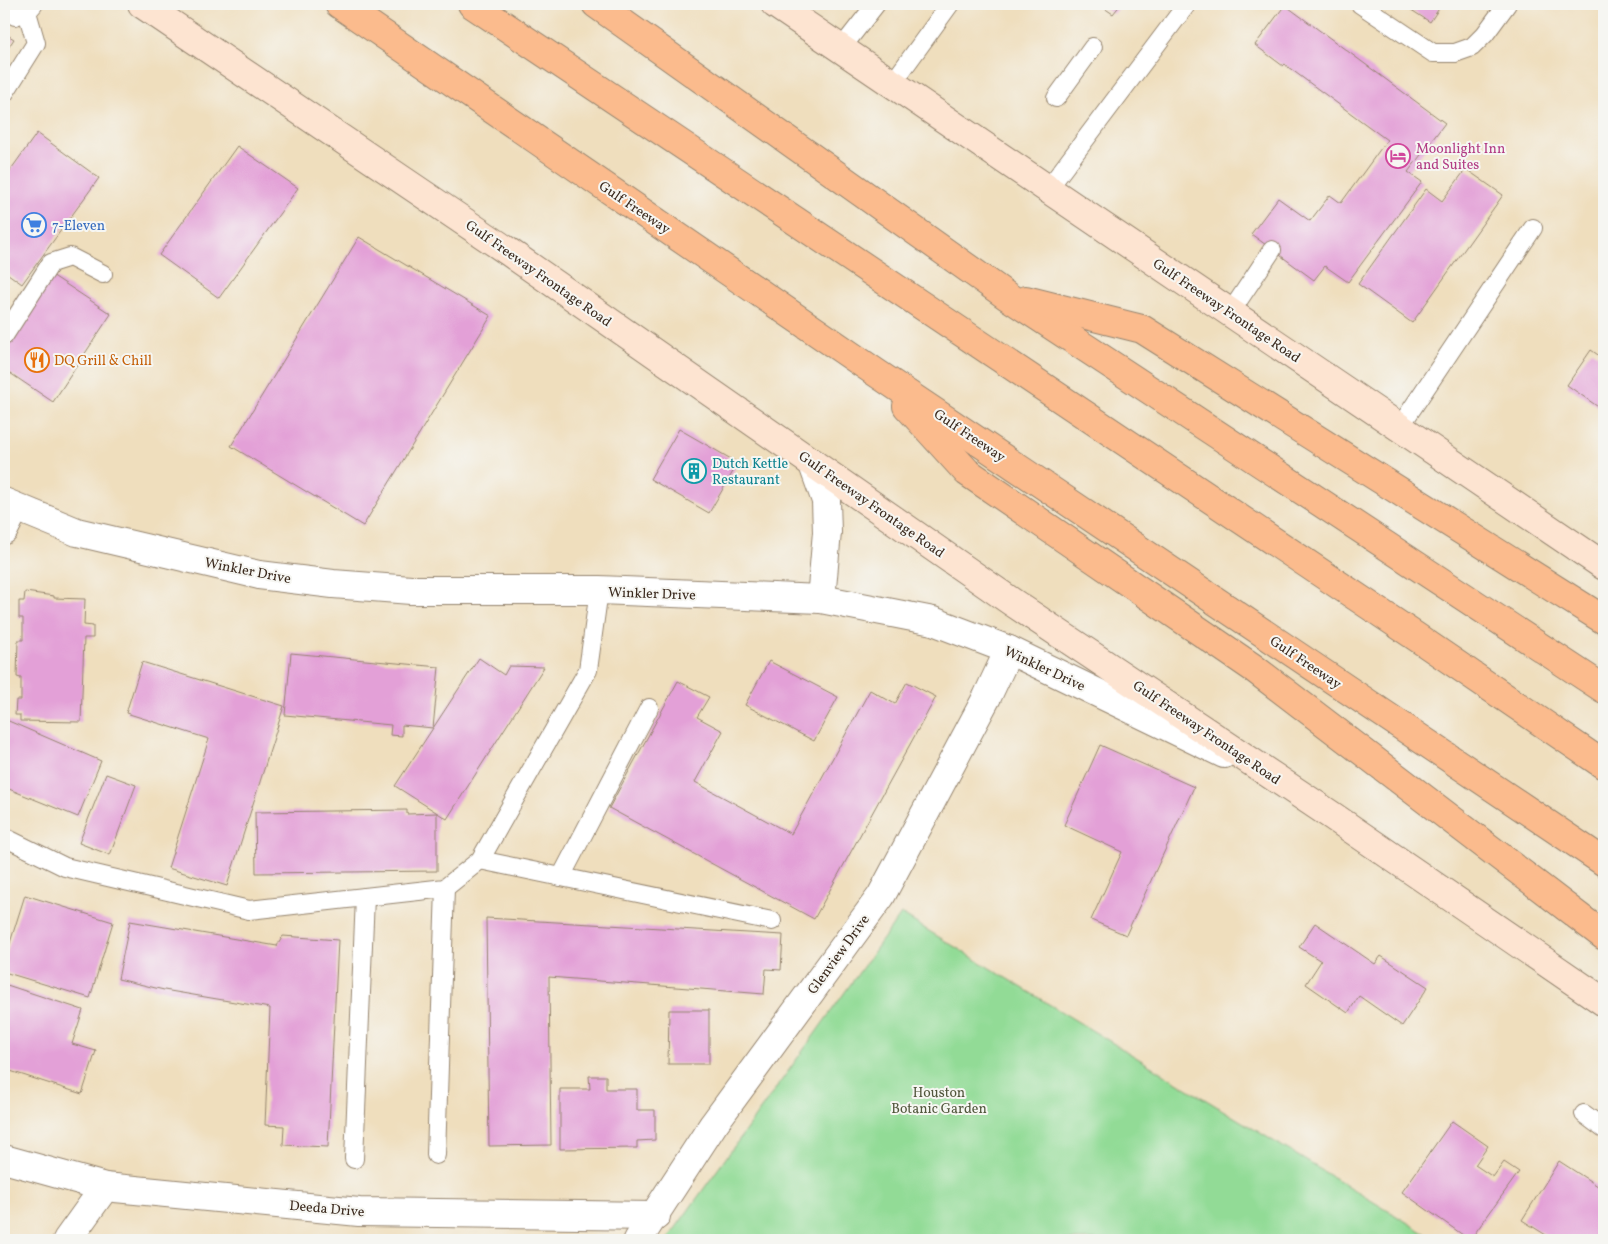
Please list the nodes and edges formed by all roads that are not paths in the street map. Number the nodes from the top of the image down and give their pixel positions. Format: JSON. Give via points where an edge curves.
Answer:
{"nodes":[{"id":1,"x":142,"y":4,"type":"edge"},
{"id":2,"x":339,"y":4,"type":"edge"},
{"id":3,"x":472,"y":4,"type":"edge"},
{"id":4,"x":596,"y":4,"type":"edge"},
{"id":5,"x":775,"y":4,"type":"edge"},
{"id":6,"x":876,"y":4,"type":"edge"},
{"id":7,"x":950,"y":4,"type":"edge"},
{"id":8,"x":1186,"y":4,"type":"edge"},
{"id":9,"x":1360,"y":4,"type":"edge"},
{"id":10,"x":1507,"y":4,"type":"edge"},
{"id":11,"x":4,"y":8,"type":"edge"},
{"id":12,"x":31,"y":8,"type":"edge"},
{"id":13,"x":1093,"y":47,"type":"dead end"},
{"id":14,"x":840,"y":50,"type":"junction"},
{"id":15,"x":892,"y":84,"type":"junction"},
{"id":16,"x":4,"y":94,"type":"edge"},
{"id":17,"x":1056,"y":98,"type":"dead end"},
{"id":18,"x":1048,"y":189,"type":"junction"},
{"id":19,"x":1533,"y":228,"type":"dead end"},
{"id":20,"x":1272,"y":250,"type":"dead end"},
{"id":21,"x":103,"y":274,"type":"dead end"},
{"id":22,"x":1007,"y":296,"type":"junction"},
{"id":23,"x":1230,"y":313,"type":"junction"},
{"id":24,"x":4,"y":336,"type":"edge"},
{"id":25,"x":875,"y":372,"type":"junction"},
{"id":26,"x":1399,"y":428,"type":"junction"},
{"id":27,"x":812,"y":462,"type":"junction"},
{"id":28,"x":7,"y":513,"type":"edge"},
{"id":29,"x":1604,"y":566,"type":"edge"},
{"id":30,"x":599,"y":590,"type":"junction"},
{"id":31,"x":821,"y":599,"type":"junction"},
{"id":32,"x":1604,"y":620,"type":"edge"},
{"id":33,"x":1009,"y":650,"type":"junction"},
{"id":34,"x":1604,"y":689,"type":"edge"},
{"id":35,"x":649,"y":708,"type":"dead end"},
{"id":36,"x":1604,"y":765,"type":"edge"},
{"id":37,"x":1275,"y":778,"type":"junction"},
{"id":38,"x":4,"y":837,"type":"edge"},
{"id":39,"x":480,"y":860,"type":"junction"},
{"id":40,"x":1604,"y":862,"type":"edge"},
{"id":41,"x":561,"y":877,"type":"junction"},
{"id":42,"x":445,"y":888,"type":"junction"},
{"id":43,"x":365,"y":897,"type":"junction"},
{"id":44,"x":772,"y":921,"type":"dead end"},
{"id":45,"x":1604,"y":936,"type":"edge"},
{"id":46,"x":1604,"y":1002,"type":"edge"},
{"id":47,"x":1584,"y":1114,"type":"dead end"},
{"id":48,"x":1604,"y":1129,"type":"edge"},
{"id":49,"x":436,"y":1155,"type":"dead end"},
{"id":50,"x":354,"y":1159,"type":"dead end"},
{"id":51,"x":4,"y":1160,"type":"edge"},
{"id":52,"x":105,"y":1188,"type":"junction"},
{"id":53,"x":656,"y":1216,"type":"junction"},
{"id":54,"x":67,"y":1240,"type":"edge"},
{"id":55,"x":638,"y":1240,"type":"edge"}],
"edges":[{"from":1,"to":27,"type":"main road","name":"Gulf Freeway Frontage Road"},
{"from":2,"to":25,"type":"highway","name":"Gulf Freeway"},
{"from":3,"to":36,"type":"highway"},
{"from":4,"to":22,"type":"highway"},
{"from":5,"to":14,"type":"main road","name":"Gulf Freeway Frontage Road"},
{"from":6,"to":14,"type":"lane"},
{"from":7,"to":15,"type":"lane"},
{"from":8,"to":18,"type":"lane"},
{"from":9,"to":10,"type":"lane","via":[[1433,53],[1455,53],[1472,46],[1485,34]]},
{"from":11,"to":12,"type":"lane","via":[[15,16]]},
{"from":12,"to":16,"type":"lane","via":[[36,43]]},
{"from":13,"to":17,"type":"lane"},
{"from":14,"to":15,"type":"main road","name":"Gulf Freeway Frontage Road"},
{"from":15,"to":18,"type":"main road","name":"Gulf Freeway Frontage Road"},
{"from":18,"to":23,"type":"main road","name":"Gulf Freeway Frontage Road"},
{"from":19,"to":26,"type":"lane"},
{"from":20,"to":23,"type":"lane"},
{"from":21,"to":24,"type":"lane","via":[[70,257],[51,263]]},
{"from":22,"to":32,"type":"highway","via":[[1142,328]]},
{"from":22,"to":34,"type":"highway"},
{"from":23,"to":26,"type":"main road","name":"Gulf Freeway Frontage Road"},
{"from":25,"to":40,"type":"highway","name":"Gulf Freeway"},
{"from":25,"to":45,"type":"highway","via":[[967,472],[1252,667]]},
{"from":26,"to":29,"type":"main road","name":"Gulf Freeway Frontage Road"},
{"from":27,"to":31,"type":"street","via":[[826,501],[827,532]]},
{"from":27,"to":37,"type":"main road","name":"Gulf Freeway Frontage Road","via":[[1012,602]]},
{"from":28,"to":30,"type":"street","name":"Winkler Drive","via":[[259,575],[411,590]]},
{"from":30,"to":31,"type":"street","name":"Winkler Drive"},
{"from":30,"to":39,"type":"lane","via":[[588,670]]},
{"from":31,"to":33,"type":"street","name":"Winkler Drive","via":[[934,621]]},
{"from":33,"to":37,"type":"street","name":"Winkler Drive"},
{"from":33,"to":53,"type":"street","name":"Glenview Drive","via":[[881,896],[713,1125]]},
{"from":35,"to":41,"type":"lane"},
{"from":37,"to":46,"type":"main road","name":"Gulf Freeway Frontage Road"},
{"from":38,"to":43,"type":"lane","via":[[65,866],[249,910]]},
{"from":39,"to":41,"type":"lane"},
{"from":39,"to":42,"type":"lane"},
{"from":41,"to":44,"type":"lane"},
{"from":42,"to":43,"type":"lane"},
{"from":42,"to":49,"type":"lane"},
{"from":43,"to":50,"type":"lane"},
{"from":47,"to":48,"type":"lane"},
{"from":51,"to":52,"type":"street","name":"Deeda Drive"},
{"from":52,"to":53,"type":"street","name":"Deeda Drive","via":[[360,1212]]},
{"from":52,"to":54,"type":"street"},
{"from":53,"to":55,"type":"street","name":"Glenview Drive"}]}
